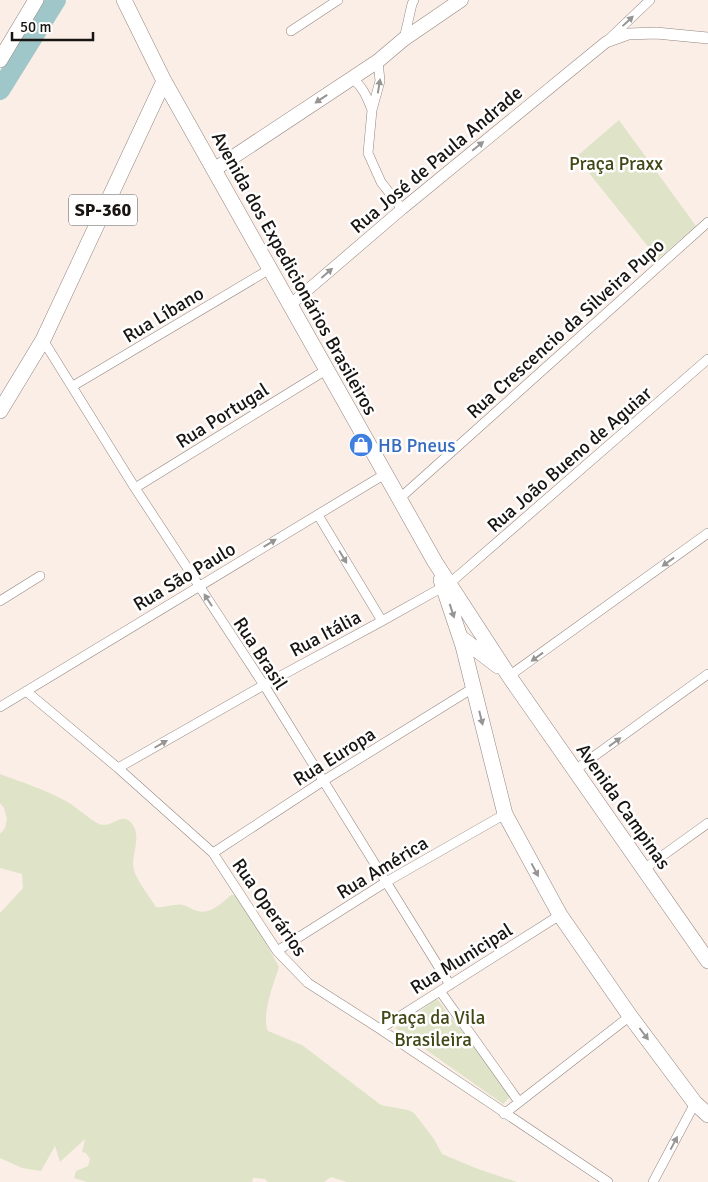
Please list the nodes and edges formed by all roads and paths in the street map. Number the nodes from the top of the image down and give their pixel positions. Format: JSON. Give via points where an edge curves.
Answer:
{"nodes":[{"id":1,"x":36,"y":0,"type":"edge"},
{"id":2,"x":124,"y":0,"type":"edge"},
{"id":3,"x":338,"y":0,"type":"edge"},
{"id":4,"x":414,"y":0,"type":"edge"},
{"id":5,"x":461,"y":0,"type":"edge"},
{"id":6,"x":650,"y":0,"type":"edge"},
{"id":7,"x":291,"y":31,"type":"dead end"},
{"id":8,"x":708,"y":38,"type":"edge"},
{"id":9,"x":404,"y":39,"type":"junction"},
{"id":10,"x":606,"y":42,"type":"junction"},
{"id":11,"x":0,"y":60,"type":"edge"},
{"id":12,"x":378,"y":61,"type":"junction"},
{"id":13,"x":352,"y":78,"type":"junction"},
{"id":14,"x":164,"y":81,"type":"junction"},
{"id":15,"x":372,"y":110,"type":"junction"},
{"id":16,"x":215,"y":169,"type":"junction"},
{"id":17,"x":402,"y":209,"type":"junction"},
{"id":18,"x":708,"y":222,"type":"edge"},
{"id":19,"x":270,"y":269,"type":"junction"},
{"id":20,"x":290,"y":305,"type":"junction"},
{"id":21,"x":43,"y":340,"type":"junction"},
{"id":22,"x":708,"y":359,"type":"edge"},
{"id":23,"x":326,"y":370,"type":"junction"},
{"id":24,"x":73,"y":386,"type":"junction"},
{"id":25,"x":0,"y":411,"type":"edge"},
{"id":26,"x":385,"y":474,"type":"junction"},
{"id":27,"x":135,"y":488,"type":"junction"},
{"id":28,"x":399,"y":499,"type":"junction"},
{"id":29,"x":318,"y":515,"type":"junction"},
{"id":30,"x":708,"y":533,"type":"edge"},
{"id":31,"x":40,"y":576,"type":"dead end"},
{"id":32,"x":447,"y":584,"type":"junction"},
{"id":33,"x":198,"y":586,"type":"junction"},
{"id":34,"x":0,"y":601,"type":"edge"},
{"id":35,"x":382,"y":621,"type":"junction"},
{"id":36,"x":483,"y":634,"type":"junction"},
{"id":37,"x":460,"y":637,"type":"junction"},
{"id":38,"x":708,"y":674,"type":"edge"},
{"id":39,"x":508,"y":675,"type":"junction"},
{"id":40,"x":264,"y":685,"type":"junction"},
{"id":41,"x":473,"y":688,"type":"junction"},
{"id":42,"x":26,"y":691,"type":"junction"},
{"id":43,"x":0,"y":707,"type":"edge"},
{"id":44,"x":118,"y":768,"type":"junction"},
{"id":45,"x":575,"y":770,"type":"junction"},
{"id":46,"x":323,"y":780,"type":"junction"},
{"id":47,"x":505,"y":814,"type":"junction"},
{"id":48,"x":708,"y":823,"type":"edge"},
{"id":49,"x":213,"y":853,"type":"junction"},
{"id":50,"x":644,"y":870,"type":"junction"},
{"id":51,"x":386,"y":882,"type":"junction"},
{"id":52,"x":560,"y":915,"type":"junction"},
{"id":53,"x":277,"y":951,"type":"junction"},
{"id":54,"x":708,"y":961,"type":"edge"},
{"id":55,"x":450,"y":984,"type":"junction"},
{"id":56,"x":440,"y":991,"type":"junction"},
{"id":57,"x":630,"y":1016,"type":"junction"},
{"id":58,"x":380,"y":1029,"type":"junction"},
{"id":59,"x":519,"y":1102,"type":"junction"},
{"id":60,"x":695,"y":1103,"type":"junction"},
{"id":61,"x":504,"y":1114,"type":"junction"},
{"id":62,"x":708,"y":1114,"type":"edge"},
{"id":63,"x":608,"y":1182,"type":"edge"},
{"id":64,"x":653,"y":1182,"type":"edge"}],
"edges":[{"from":1,"to":11,"type":"main road"},
{"from":2,"to":14,"type":"main road","name":"Avenida dos Expedicionários Brasileiros"},
{"from":3,"to":7,"type":"street"},
{"from":4,"to":9,"type":"street"},
{"from":5,"to":9,"type":"main road"},
{"from":10,"to":6,"type":"street","one_way":true},
{"from":8,"to":10,"type":"street","via":[[628,34]]},
{"from":9,"to":12,"type":"main road"},
{"from":17,"to":10,"type":"street","name":"Rua José de Paula Andrade","one_way":true},
{"from":12,"to":13,"type":"main road"},
{"from":15,"to":12,"type":"street","one_way":true,"via":[[380,82]]},
{"from":13,"to":15,"type":"street","via":[[365,92]]},
{"from":13,"to":16,"type":"main road","one_way":true},
{"from":14,"to":16,"type":"main road","name":"Avenida dos Expedicionários Brasileiros"},
{"from":14,"to":21,"type":"main road","number":"SP-360"},
{"from":15,"to":17,"type":"street","via":[[368,153],[381,182]]},
{"from":16,"to":19,"type":"main road","name":"Avenida dos Expedicionários Brasileiros"},
{"from":20,"to":17,"type":"street","name":"Rua José de Paula Andrade","one_way":true},
{"from":18,"to":28,"type":"street","name":"Rua Crescencio da Silveira Pupo"},
{"from":19,"to":20,"type":"main road","name":"Avenida dos Expedicionários Brasileiros"},
{"from":19,"to":24,"type":"street","name":"Rua Líbano"},
{"from":20,"to":23,"type":"main road","name":"Avenida dos Expedicionários Brasileiros"},
{"from":21,"to":24,"type":"street","name":"Rua Brasil"},
{"from":21,"to":25,"type":"main road","number":"SP-360"},
{"from":22,"to":32,"type":"street","name":"Rua João Bueno de Aguiar"},
{"from":23,"to":26,"type":"main road","name":"Avenida dos Expedicionários Brasileiros"},
{"from":23,"to":27,"type":"street","name":"Rua Portugal"},
{"from":24,"to":27,"type":"street","name":"Rua Brasil"},
{"from":26,"to":28,"type":"main road","name":"Avenida dos Expedicionários Brasileiros"},
{"from":26,"to":29,"type":"street","name":"Rua São Paulo"},
{"from":27,"to":33,"type":"street","name":"Rua Brasil"},
{"from":28,"to":32,"type":"main road","name":"Avenida dos Expedicionários Brasileiros"},
{"from":33,"to":29,"type":"street","name":"Rua São Paulo","one_way":true},
{"from":29,"to":35,"type":"street","one_way":true},
{"from":30,"to":39,"type":"street","one_way":true},
{"from":31,"to":34,"type":"street"},
{"from":32,"to":35,"type":"street","name":"Rua Itália"},
{"from":32,"to":36,"type":"main road","name":"Avenida Campinas"},
{"from":32,"to":37,"type":"main road","one_way":true},
{"from":40,"to":33,"type":"street","name":"Rua Brasil","one_way":true},
{"from":33,"to":42,"type":"street","name":"Rua São Paulo"},
{"from":35,"to":40,"type":"street","name":"Rua Itália"},
{"from":36,"to":37,"type":"main road","via":[[476,632]]},
{"from":36,"to":39,"type":"main road","name":"Avenida Campinas"},
{"from":37,"to":39,"type":"main road","name":"Avenida Campinas"},
{"from":37,"to":41,"type":"main road"},
{"from":45,"to":38,"type":"street","one_way":true},
{"from":39,"to":45,"type":"main road","name":"Avenida Campinas"},
{"from":44,"to":40,"type":"street","name":"Rua Itália","one_way":true},
{"from":40,"to":46,"type":"street","name":"Rua Brasil"},
{"from":41,"to":46,"type":"street","name":"Rua Europa"},
{"from":41,"to":47,"type":"main road","one_way":true},
{"from":42,"to":43,"type":"street","name":"Rua São Paulo"},
{"from":42,"to":44,"type":"street","name":"Rua Operários"},
{"from":44,"to":49,"type":"street","name":"Rua Operários"},
{"from":45,"to":50,"type":"main road","name":"Avenida Campinas"},
{"from":46,"to":49,"type":"street","name":"Rua Europa"},
{"from":46,"to":51,"type":"street","name":"Rua Brasil"},
{"from":47,"to":51,"type":"street","name":"Rua América"},
{"from":47,"to":52,"type":"main road","one_way":true},
{"from":48,"to":50,"type":"street"},
{"from":49,"to":53,"type":"street","name":"Rua Operários"},
{"from":50,"to":54,"type":"main road","name":"Avenida Campinas"},
{"from":51,"to":53,"type":"street","name":"Rua América"},
{"from":51,"to":55,"type":"street","name":"Rua Brasil"},
{"from":52,"to":55,"type":"street","name":"Rua Municipal"},
{"from":52,"to":57,"type":"main road"},
{"from":53,"to":58,"type":"street","name":"Rua Operários","via":[[308,983]]},
{"from":55,"to":56,"type":"street","name":"Rua Municipal"},
{"from":56,"to":58,"type":"street","name":"Rua Municipal"},
{"from":56,"to":59,"type":"street"},
{"from":57,"to":59,"type":"street"},
{"from":57,"to":60,"type":"main road","one_way":true},
{"from":58,"to":61,"type":"street","name":"Rua Operários"},
{"from":59,"to":61,"type":"street"},
{"from":60,"to":62,"type":"main road"},
{"from":64,"to":60,"type":"street","one_way":true},
{"from":61,"to":63,"type":"street","name":"Rua Operários"}]}
